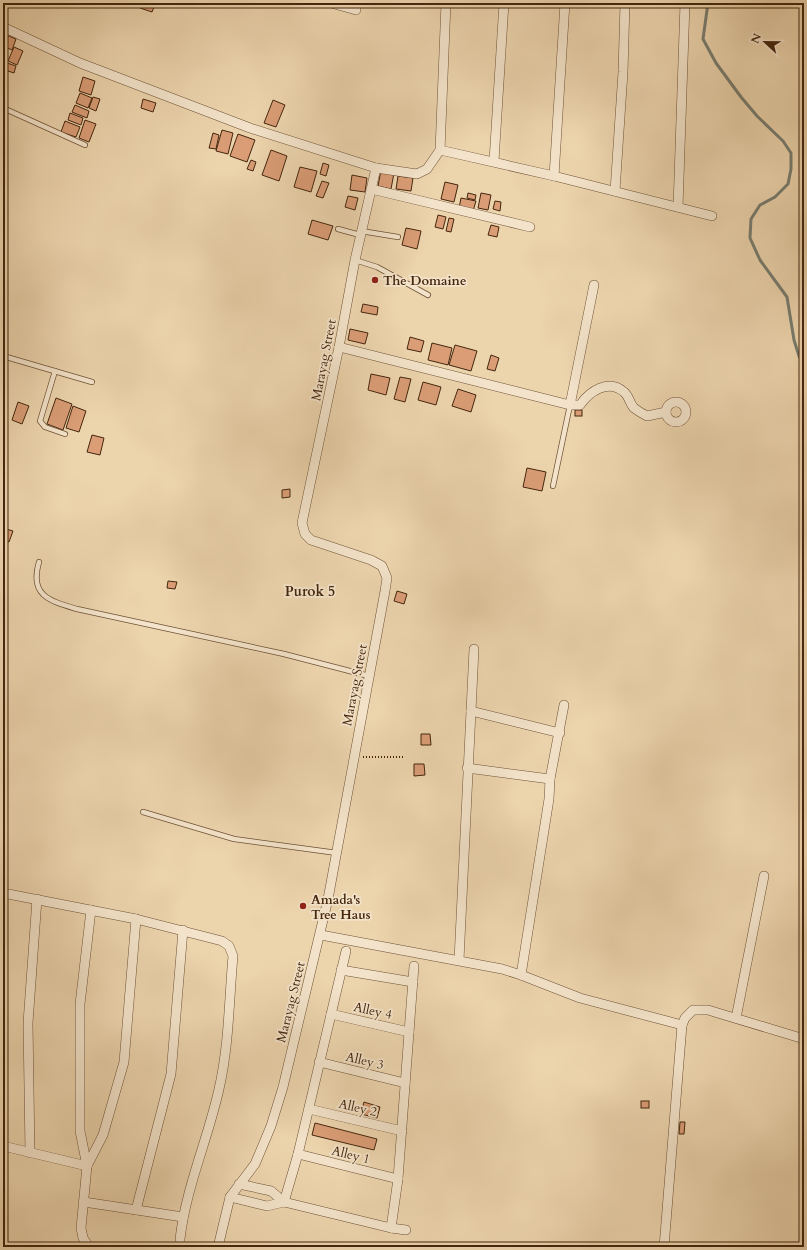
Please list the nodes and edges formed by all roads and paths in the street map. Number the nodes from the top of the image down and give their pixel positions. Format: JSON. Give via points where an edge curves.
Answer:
{"nodes":[{"id":1,"x":331,"y":3,"type":"edge"},
{"id":2,"x":446,"y":3,"type":"edge"},
{"id":3,"x":504,"y":3,"type":"edge"},
{"id":4,"x":565,"y":3,"type":"edge"},
{"id":5,"x":625,"y":3,"type":"edge"},
{"id":6,"x":685,"y":3,"type":"edge"},
{"id":7,"x":356,"y":10,"type":"dead end"},
{"id":8,"x":3,"y":27,"type":"edge"},
{"id":9,"x":3,"y":108,"type":"edge"},
{"id":10,"x":84,"y":145,"type":"dead end"},
{"id":11,"x":440,"y":150,"type":"junction"},
{"id":12,"x":494,"y":161,"type":"junction"},
{"id":13,"x":376,"y":168,"type":"junction"},
{"id":14,"x":554,"y":176,"type":"junction"},
{"id":15,"x":371,"y":189,"type":"junction"},
{"id":16,"x":616,"y":191,"type":"junction"},
{"id":17,"x":678,"y":207,"type":"junction"},
{"id":18,"x":712,"y":216,"type":"dead end"},
{"id":19,"x":530,"y":227,"type":"dead end"},
{"id":20,"x":338,"y":230,"type":"dead end"},
{"id":21,"x":361,"y":233,"type":"junction"},
{"id":22,"x":398,"y":237,"type":"dead end"},
{"id":23,"x":355,"y":260,"type":"junction"},
{"id":24,"x":594,"y":285,"type":"dead end"},
{"id":25,"x":428,"y":295,"type":"dead end"},
{"id":26,"x":339,"y":347,"type":"junction"},
{"id":27,"x":3,"y":356,"type":"edge"},
{"id":28,"x":55,"y":371,"type":"junction"},
{"id":29,"x":92,"y":382,"type":"dead end"},
{"id":30,"x":570,"y":405,"type":"junction"},
{"id":31,"x":666,"y":412,"type":"dead end"},
{"id":32,"x":64,"y":434,"type":"dead end"},
{"id":33,"x":553,"y":486,"type":"dead end"},
{"id":34,"x":39,"y":562,"type":"dead end"},
{"id":35,"x":474,"y":650,"type":"dead end"},
{"id":36,"x":369,"y":676,"type":"junction"},
{"id":37,"x":564,"y":705,"type":"dead end"},
{"id":38,"x":471,"y":711,"type":"junction"},
{"id":39,"x":560,"y":733,"type":"junction"},
{"id":40,"x":404,"y":756,"type":"dead end"},
{"id":41,"x":354,"y":757,"type":"junction"},
{"id":42,"x":467,"y":768,"type":"junction"},
{"id":43,"x":550,"y":779,"type":"junction"},
{"id":44,"x":143,"y":812,"type":"dead end"},
{"id":45,"x":337,"y":853,"type":"junction"},
{"id":46,"x":764,"y":876,"type":"dead end"},
{"id":47,"x":3,"y":893,"type":"edge"},
{"id":48,"x":37,"y":899,"type":"junction"},
{"id":49,"x":92,"y":910,"type":"junction"},
{"id":50,"x":136,"y":919,"type":"junction"},
{"id":51,"x":183,"y":930,"type":"junction"},
{"id":52,"x":321,"y":935,"type":"junction"},
{"id":53,"x":346,"y":950,"type":"dead end"},
{"id":54,"x":459,"y":960,"type":"junction"},
{"id":55,"x":414,"y":966,"type":"dead end"},
{"id":56,"x":341,"y":970,"type":"junction"},
{"id":57,"x":521,"y":974,"type":"junction"},
{"id":58,"x":413,"y":982,"type":"junction"},
{"id":59,"x":330,"y":1014,"type":"junction"},
{"id":60,"x":736,"y":1018,"type":"junction"},
{"id":61,"x":682,"y":1026,"type":"junction"},
{"id":62,"x":409,"y":1032,"type":"junction"},
{"id":63,"x":804,"y":1040,"type":"edge"},
{"id":64,"x":319,"y":1062,"type":"junction"},
{"id":65,"x":406,"y":1083,"type":"junction"},
{"id":66,"x":309,"y":1109,"type":"junction"},
{"id":67,"x":402,"y":1131,"type":"junction"},
{"id":68,"x":3,"y":1146,"type":"edge"},
{"id":69,"x":30,"y":1152,"type":"junction"},
{"id":70,"x":298,"y":1154,"type":"junction"},
{"id":71,"x":87,"y":1166,"type":"junction"},
{"id":72,"x":398,"y":1179,"type":"junction"},
{"id":73,"x":238,"y":1184,"type":"junction"},
{"id":74,"x":230,"y":1197,"type":"junction"},
{"id":75,"x":84,"y":1202,"type":"junction"},
{"id":76,"x":284,"y":1202,"type":"junction"},
{"id":77,"x":136,"y":1210,"type":"junction"},
{"id":78,"x":183,"y":1217,"type":"junction"},
{"id":79,"x":391,"y":1228,"type":"junction"},
{"id":80,"x":406,"y":1230,"type":"dead end"},
{"id":81,"x":180,"y":1239,"type":"dead end"},
{"id":82,"x":89,"y":1247,"type":"edge"},
{"id":83,"x":218,"y":1247,"type":"edge"},
{"id":84,"x":664,"y":1247,"type":"edge"}],
"edges":[{"from":1,"to":7,"type":"street"},
{"from":2,"to":11,"type":"street"},
{"from":3,"to":12,"type":"street"},
{"from":4,"to":14,"type":"street"},
{"from":5,"to":16,"type":"street"},
{"from":6,"to":17,"type":"street"},
{"from":8,"to":13,"type":"street","via":[[80,62],[250,128]]},
{"from":9,"to":10,"type":"lane"},
{"from":11,"to":12,"type":"street"},
{"from":11,"to":13,"type":"street","via":[[427,169],[417,174]]},
{"from":12,"to":14,"type":"street"},
{"from":13,"to":15,"type":"street","name":"Marayag Street"},
{"from":14,"to":16,"type":"street"},
{"from":15,"to":19,"type":"street"},
{"from":15,"to":21,"type":"street","name":"Marayag Street"},
{"from":16,"to":17,"type":"street"},
{"from":17,"to":18,"type":"street"},
{"from":20,"to":21,"type":"lane"},
{"from":21,"to":22,"type":"lane"},
{"from":21,"to":23,"type":"street","name":"Marayag Street"},
{"from":23,"to":25,"type":"lane","via":[[377,267]]},
{"from":23,"to":26,"type":"street","name":"Marayag Street"},
{"from":24,"to":30,"type":"street"},
{"from":26,"to":30,"type":"street"},
{"from":26,"to":36,"type":"street","name":"Marayag Street","via":[[302,523],[305,534],[311,540],[382,566],[387,578],[386,591]]},
{"from":27,"to":28,"type":"lane"},
{"from":28,"to":29,"type":"lane"},
{"from":28,"to":32,"type":"lane","via":[[40,421],[42,425]]},
{"from":30,"to":31,"type":"street","via":[[580,405],[596,388],[607,386],[624,392],[634,407],[647,416]]},
{"from":30,"to":33,"type":"lane"},
{"from":34,"to":36,"type":"lane","via":[[35,574],[38,590],[51,601]]},
{"from":35,"to":38,"type":"street"},
{"from":36,"to":41,"type":"street","name":"Marayag Street"},
{"from":37,"to":39,"type":"street"},
{"from":38,"to":39,"type":"street"},
{"from":38,"to":42,"type":"street"},
{"from":39,"to":43,"type":"street"},
{"from":40,"to":41,"type":"path"},
{"from":41,"to":45,"type":"street","name":"Marayag Street"},
{"from":42,"to":43,"type":"street"},
{"from":42,"to":54,"type":"street"},
{"from":43,"to":57,"type":"street"},
{"from":44,"to":45,"type":"lane","via":[[234,839]]},
{"from":45,"to":52,"type":"street","name":"Marayag Street"},
{"from":46,"to":60,"type":"street"},
{"from":47,"to":48,"type":"street"},
{"from":48,"to":49,"type":"street"},
{"from":48,"to":69,"type":"street","via":[[28,1023]]},
{"from":49,"to":50,"type":"street"},
{"from":49,"to":71,"type":"street","via":[[80,1004],[80,1131]]},
{"from":50,"to":51,"type":"street"},
{"from":50,"to":71,"type":"street","via":[[124,1062],[103,1135]]},
{"from":51,"to":77,"type":"street","via":[[171,1074]]},
{"from":51,"to":78,"type":"street","via":[[222,940],[230,946],[233,956],[219,1090]]},
{"from":52,"to":54,"type":"street"},
{"from":52,"to":73,"type":"street","name":"Marayag Street","via":[[284,1087],[271,1126],[255,1164]]},
{"from":53,"to":56,"type":"street"},
{"from":54,"to":57,"type":"street"},
{"from":55,"to":58,"type":"street"},
{"from":56,"to":58,"type":"street"},
{"from":56,"to":59,"type":"street"},
{"from":57,"to":61,"type":"street","via":[[580,998]]},
{"from":58,"to":62,"type":"street"},
{"from":59,"to":62,"type":"street","name":"Alley 4"},
{"from":59,"to":64,"type":"street"},
{"from":60,"to":61,"type":"street","via":[[708,1010],[693,1010],[685,1018]]},
{"from":60,"to":63,"type":"street"},
{"from":61,"to":84,"type":"street"},
{"from":62,"to":65,"type":"street"},
{"from":64,"to":65,"type":"street","name":"Alley 3"},
{"from":64,"to":66,"type":"street"},
{"from":65,"to":67,"type":"street"},
{"from":66,"to":67,"type":"street","name":"Alley 2"},
{"from":66,"to":70,"type":"street"},
{"from":67,"to":72,"type":"street"},
{"from":68,"to":69,"type":"street"},
{"from":69,"to":71,"type":"street"},
{"from":70,"to":72,"type":"street","name":"Alley 1"},
{"from":70,"to":76,"type":"street"},
{"from":71,"to":75,"type":"street"},
{"from":72,"to":79,"type":"street"},
{"from":73,"to":74,"type":"street","name":"Marayag Street"},
{"from":73,"to":76,"type":"street","via":[[271,1192]]},
{"from":74,"to":76,"type":"street","via":[[267,1206]]},
{"from":74,"to":83,"type":"street","name":"Marayag Street"},
{"from":75,"to":77,"type":"street"},
{"from":75,"to":82,"type":"street","via":[[81,1228],[83,1238]]},
{"from":76,"to":79,"type":"street"},
{"from":77,"to":78,"type":"street"},
{"from":78,"to":81,"type":"street"},
{"from":79,"to":80,"type":"street"}]}
